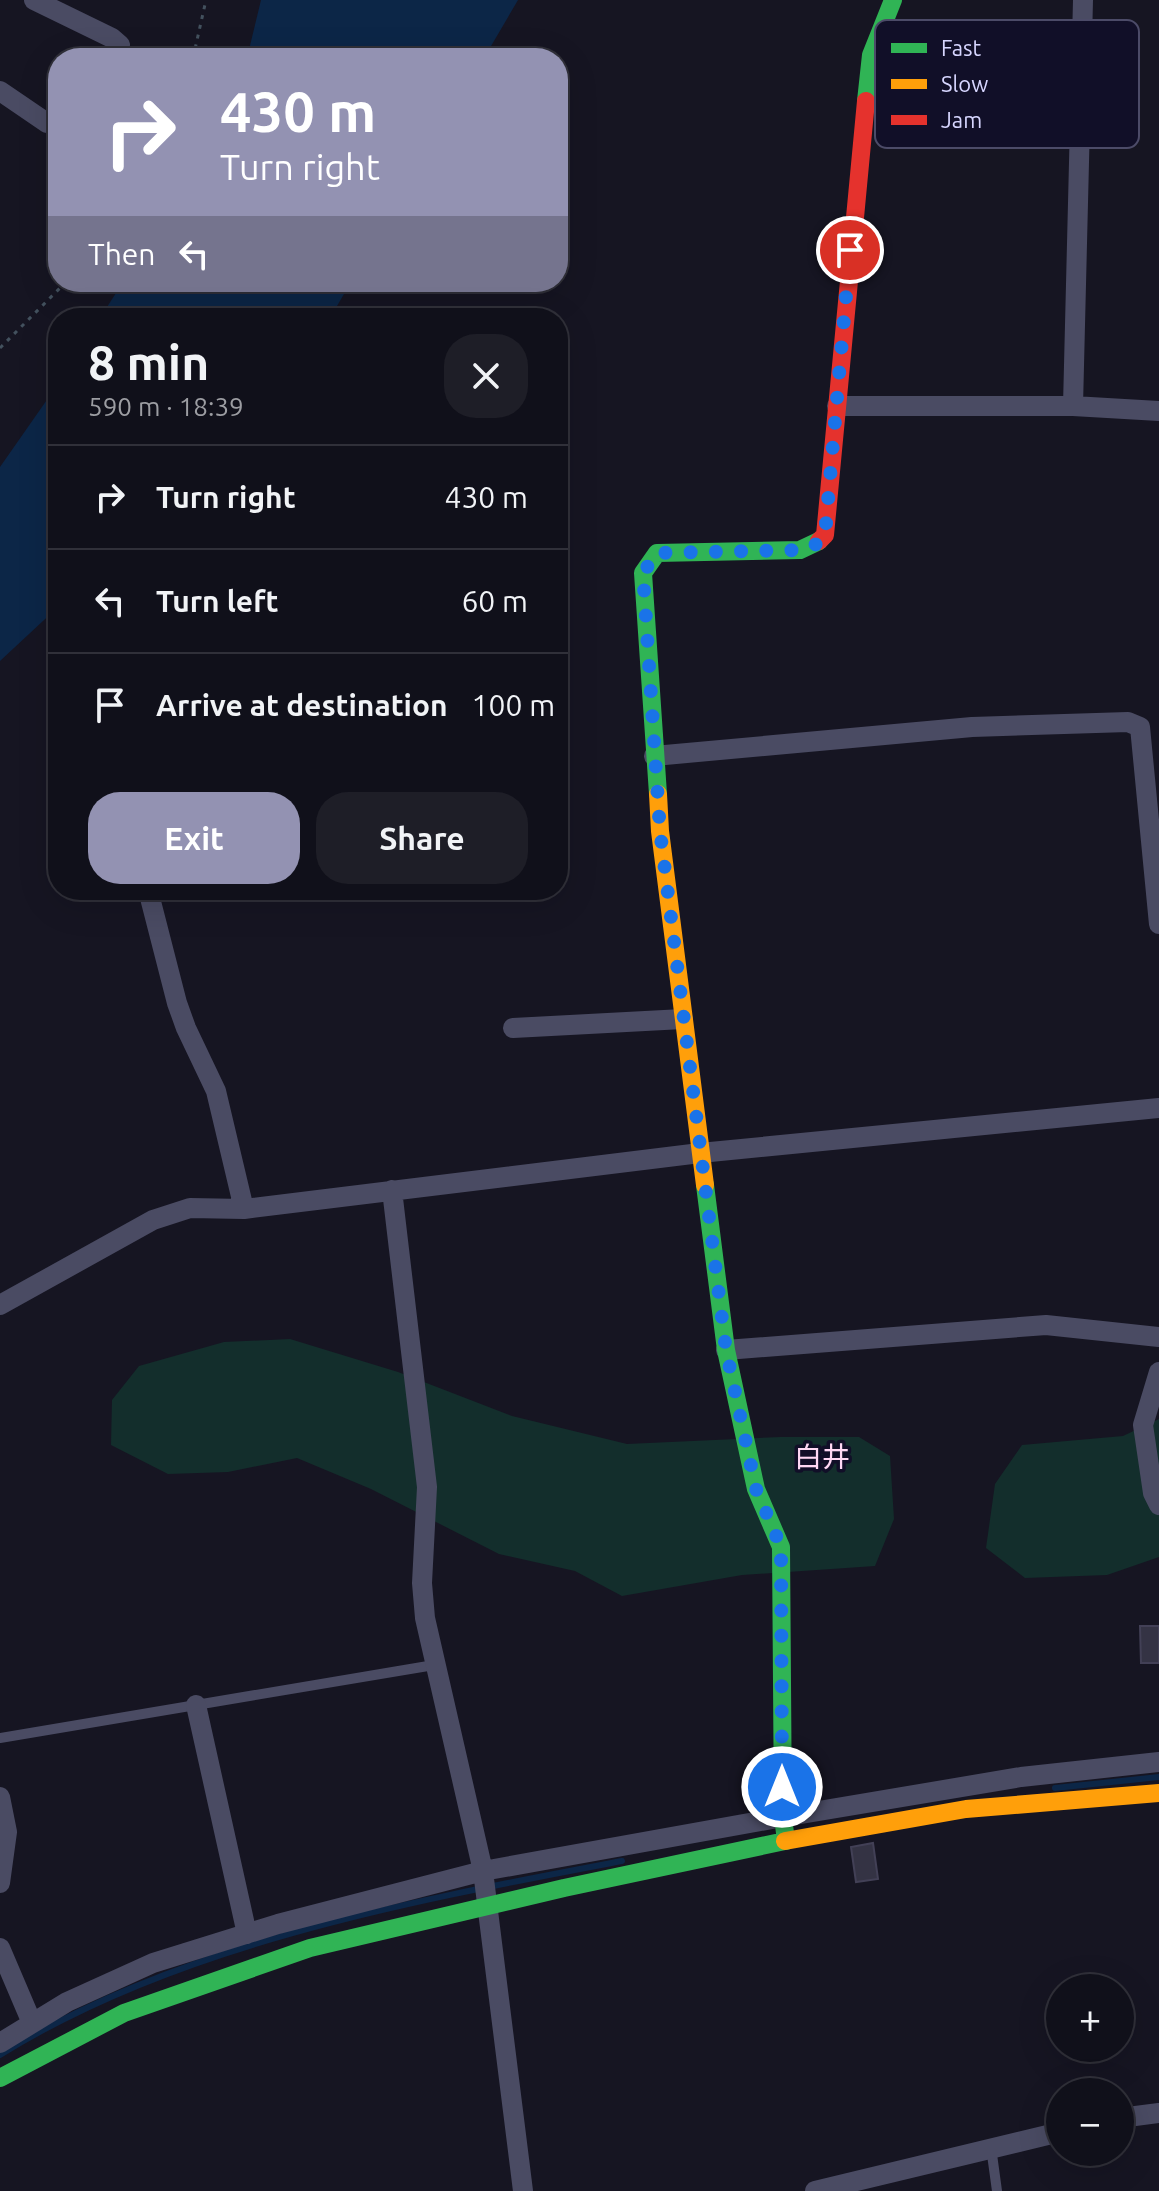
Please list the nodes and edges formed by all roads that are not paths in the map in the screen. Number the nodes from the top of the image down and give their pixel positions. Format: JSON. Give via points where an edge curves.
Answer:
{"nodes":[{"id":1,"x":34,"y":0,"type":"edge"},
{"id":2,"x":893,"y":0,"type":"edge"},
{"id":3,"x":1083,"y":0,"type":"edge"},
{"id":4,"x":885,"y":20,"type":"edge"},
{"id":5,"x":1083,"y":20,"type":"edge"},
{"id":6,"x":875,"y":45,"type":"edge"},
{"id":7,"x":118,"y":48,"type":"edge"},
{"id":8,"x":0,"y":91,"type":"edge"},
{"id":9,"x":48,"y":123,"type":"edge"},
{"id":10,"x":1079,"y":148,"type":"edge"},
{"id":11,"x":837,"y":406,"type":"junction"},
{"id":12,"x":1073,"y":406,"type":"junction"},
{"id":13,"x":1159,"y":411,"type":"edge"},
{"id":14,"x":654,"y":756,"type":"junction"},
{"id":15,"x":151,"y":900,"type":"edge"},
{"id":16,"x":1159,"y":924,"type":"edge"},
{"id":17,"x":683,"y":1019,"type":"junction"},
{"id":18,"x":513,"y":1028,"type":"dead end"},
{"id":19,"x":1159,"y":1108,"type":"edge"},
{"id":20,"x":700,"y":1153,"type":"junction"},
{"id":21,"x":392,"y":1190,"type":"junction"},
{"id":22,"x":244,"y":1209,"type":"junction"},
{"id":23,"x":0,"y":1305,"type":"edge"},
{"id":24,"x":1159,"y":1337,"type":"edge"},
{"id":25,"x":726,"y":1350,"type":"junction"},
{"id":26,"x":1159,"y":1372,"type":"edge"},
{"id":27,"x":1159,"y":1505,"type":"edge"},
{"id":28,"x":434,"y":1665,"type":"junction"},
{"id":29,"x":196,"y":1705,"type":"junction"},
{"id":30,"x":0,"y":1738,"type":"edge"},
{"id":31,"x":1159,"y":1762,"type":"edge"},
{"id":32,"x":1159,"y":1793,"type":"edge"},
{"id":33,"x":0,"y":1797,"type":"edge"},
{"id":34,"x":785,"y":1829,"type":"junction"},
{"id":35,"x":0,"y":1883,"type":"edge"},
{"id":36,"x":484,"y":1889,"type":"junction"},
{"id":37,"x":247,"y":1934,"type":"junction"},
{"id":38,"x":0,"y":1948,"type":"edge"},
{"id":39,"x":32,"y":2023,"type":"junction"},
{"id":40,"x":0,"y":2043,"type":"edge"},
{"id":41,"x":0,"y":2078,"type":"edge"},
{"id":42,"x":1159,"y":2113,"type":"edge"},
{"id":43,"x":1134,"y":2116,"type":"edge"},
{"id":44,"x":1046,"y":2135,"type":"edge"},
{"id":45,"x":991,"y":2147,"type":"junction"},
{"id":46,"x":827,"y":2190,"type":"edge"},
{"id":47,"x":523,"y":2191,"type":"edge"},
{"id":48,"x":997,"y":2191,"type":"edge"}],
"edges":[{"from":1,"to":7,"type":"street","via":[[112,38]]},
{"from":2,"to":4,"type":"street"},
{"from":3,"to":5,"type":"street"},
{"from":6,"to":11,"type":"street"},
{"from":8,"to":9,"type":"street"},
{"from":10,"to":12,"type":"street"},
{"from":11,"to":12,"type":"street"},
{"from":11,"to":14,"type":"street","via":[[825,535],[815,545],[800,550],[657,553],[643,573]]},
{"from":12,"to":13,"type":"street"},
{"from":14,"to":16,"type":"street","via":[[972,727],[1128,722],[1140,727]]},
{"from":14,"to":17,"type":"street"},
{"from":15,"to":22,"type":"street","via":[[177,1003],[216,1091]]},
{"from":17,"to":18,"type":"street"},
{"from":17,"to":20,"type":"street"},
{"from":19,"to":20,"type":"street"},
{"from":20,"to":21,"type":"street"},
{"from":20,"to":25,"type":"street"},
{"from":21,"to":22,"type":"street"},
{"from":21,"to":28,"type":"street","via":[[427,1487],[422,1583]]},
{"from":22,"to":23,"type":"street","via":[[190,1208],[153,1220]]},
{"from":24,"to":25,"type":"street","via":[[1046,1325]]},
{"from":25,"to":34,"type":"street","via":[[756,1489],[781,1547]]},
{"from":26,"to":27,"type":"street","via":[[1143,1425]]},
{"from":28,"to":29,"type":"lane"},
{"from":28,"to":36,"type":"street"},
{"from":29,"to":30,"type":"lane"},
{"from":29,"to":37,"type":"street"},
{"from":31,"to":34,"type":"street","via":[[1021,1777]]},
{"from":32,"to":34,"type":"street"},
{"from":33,"to":35,"type":"street","via":[[7,1832]]},
{"from":34,"to":36,"type":"street"},
{"from":34,"to":36,"type":"street"},
{"from":36,"to":37,"type":"street"},
{"from":36,"to":41,"type":"street","via":[[124,2013]]},
{"from":36,"to":47,"type":"street"},
{"from":37,"to":39,"type":"street","via":[[153,1963]]},
{"from":38,"to":39,"type":"street"},
{"from":39,"to":40,"type":"street"},
{"from":42,"to":43,"type":"street"},
{"from":44,"to":45,"type":"street"},
{"from":45,"to":46,"type":"street"},
{"from":45,"to":48,"type":"lane"}]}
